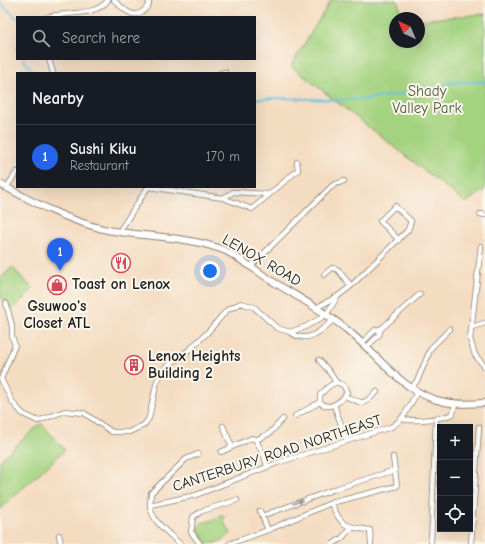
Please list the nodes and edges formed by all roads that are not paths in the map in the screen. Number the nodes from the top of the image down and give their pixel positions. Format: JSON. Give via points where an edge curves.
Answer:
{"nodes":[{"id":1,"x":108,"y":0,"type":"edge"},
{"id":2,"x":114,"y":0,"type":"edge"},
{"id":3,"x":148,"y":0,"type":"edge"},
{"id":4,"x":51,"y":16,"type":"edge"},
{"id":5,"x":48,"y":60,"type":"edge"},
{"id":6,"x":53,"y":72,"type":"edge"},
{"id":7,"x":297,"y":162,"type":"dead end"},
{"id":8,"x":16,"y":173,"type":"edge"},
{"id":9,"x":344,"y":181,"type":"dead end"},
{"id":10,"x":0,"y":184,"type":"edge"},
{"id":11,"x":6,"y":188,"type":"junction"},
{"id":12,"x":147,"y":188,"type":"edge"},
{"id":13,"x":155,"y":188,"type":"edge"},
{"id":14,"x":269,"y":194,"type":"junction"},
{"id":15,"x":223,"y":198,"type":"junction"},
{"id":16,"x":119,"y":232,"type":"junction"},
{"id":17,"x":399,"y":240,"type":"junction"},
{"id":18,"x":481,"y":246,"type":"dead end"},
{"id":19,"x":250,"y":267,"type":"junction"},
{"id":20,"x":324,"y":275,"type":"dead end"},
{"id":21,"x":350,"y":286,"type":"junction"},
{"id":22,"x":420,"y":294,"type":"dead end"},
{"id":23,"x":338,"y":296,"type":"junction"},
{"id":24,"x":6,"y":303,"type":"dead end"},
{"id":25,"x":316,"y":308,"type":"junction"},
{"id":26,"x":326,"y":315,"type":"junction"},
{"id":27,"x":333,"y":320,"type":"junction"},
{"id":28,"x":485,"y":323,"type":"edge"},
{"id":29,"x":304,"y":327,"type":"junction"},
{"id":30,"x":472,"y":327,"type":"junction"},
{"id":31,"x":450,"y":329,"type":"dead end"},
{"id":32,"x":290,"y":332,"type":"junction"},
{"id":33,"x":308,"y":337,"type":"junction"},
{"id":34,"x":365,"y":345,"type":"junction"},
{"id":35,"x":319,"y":360,"type":"dead end"},
{"id":36,"x":485,"y":366,"type":"edge"},
{"id":37,"x":0,"y":379,"type":"edge"},
{"id":38,"x":336,"y":382,"type":"junction"},
{"id":39,"x":414,"y":390,"type":"junction"},
{"id":40,"x":377,"y":392,"type":"dead end"},
{"id":41,"x":345,"y":396,"type":"junction"},
{"id":42,"x":320,"y":402,"type":"junction"},
{"id":43,"x":485,"y":403,"type":"edge"},
{"id":44,"x":455,"y":404,"type":"junction"},
{"id":45,"x":334,"y":405,"type":"junction"},
{"id":46,"x":295,"y":416,"type":"dead end"},
{"id":47,"x":283,"y":419,"type":"dead end"},
{"id":48,"x":402,"y":419,"type":"junction"},
{"id":49,"x":436,"y":419,"type":"junction"},
{"id":50,"x":223,"y":426,"type":"dead end"},
{"id":51,"x":479,"y":427,"type":"dead end"},
{"id":52,"x":256,"y":440,"type":"junction"},
{"id":53,"x":347,"y":441,"type":"junction"},
{"id":54,"x":232,"y":447,"type":"junction"},
{"id":55,"x":221,"y":452,"type":"dead end"},
{"id":56,"x":198,"y":454,"type":"dead end"},
{"id":57,"x":393,"y":457,"type":"dead end"},
{"id":58,"x":267,"y":467,"type":"junction"},
{"id":59,"x":395,"y":470,"type":"junction"},
{"id":60,"x":237,"y":500,"type":"dead end"},
{"id":61,"x":331,"y":503,"type":"junction"},
{"id":62,"x":150,"y":505,"type":"junction"},
{"id":63,"x":260,"y":510,"type":"dead end"},
{"id":64,"x":262,"y":516,"type":"junction"},
{"id":65,"x":351,"y":528,"type":"junction"},
{"id":66,"x":268,"y":530,"type":"junction"},
{"id":67,"x":59,"y":535,"type":"dead end"},
{"id":68,"x":240,"y":542,"type":"edge"},
{"id":69,"x":62,"y":544,"type":"edge"},
{"id":70,"x":180,"y":544,"type":"edge"},
{"id":71,"x":200,"y":544,"type":"edge"},
{"id":72,"x":229,"y":544,"type":"edge"},
{"id":73,"x":333,"y":544,"type":"edge"},
{"id":74,"x":371,"y":544,"type":"edge"},
{"id":75,"x":431,"y":544,"type":"edge"},
{"id":76,"x":471,"y":544,"type":"edge"}],
"edges":[{"from":1,"to":4,"type":"street","via":[[93,11]]},
{"from":2,"to":3,"type":"street","via":[[125,11],[136,14],[146,8]]},
{"from":5,"to":6,"type":"street"},
{"from":7,"to":14,"type":"street","via":[[298,170]]},
{"from":8,"to":11,"type":"street"},
{"from":9,"to":19,"type":"street","via":[[333,185]]},
{"from":10,"to":11,"type":"street","name":"LENOX ROAD"},
{"from":11,"to":16,"type":"street","name":"LENOX ROAD","via":[[74,220]]},
{"from":12,"to":16,"type":"street"},
{"from":13,"to":15,"type":"street"},
{"from":14,"to":15,"type":"street","via":[[233,192]]},
{"from":14,"to":15,"type":"street","via":[[252,209]]},
{"from":16,"to":19,"type":"street","name":"LENOX ROAD","via":[[204,244],[226,251]]},
{"from":17,"to":17,"type":"street","via":[[380,221],[395,206],[411,221],[408,230]]},
{"from":17,"to":21,"type":"street"},
{"from":18,"to":30,"type":"street"},
{"from":19,"to":25,"type":"street","name":"LENOX ROAD"},
{"from":20,"to":21,"type":"street","via":[[332,268],[337,269]]},
{"from":21,"to":23,"type":"street"},
{"from":22,"to":34,"type":"street"},
{"from":23,"to":25,"type":"street"},
{"from":23,"to":26,"type":"street"},
{"from":24,"to":37,"type":"street","via":[[14,345]]},
{"from":25,"to":26,"type":"street","name":"LENOX ROAD"},
{"from":26,"to":27,"type":"street","name":"LENOX ROAD"},
{"from":26,"to":29,"type":"street"},
{"from":27,"to":33,"type":"street","via":[[320,332]]},
{"from":27,"to":34,"type":"street","name":"LENOX ROAD"},
{"from":28,"to":30,"type":"street"},
{"from":29,"to":32,"type":"street"},
{"from":29,"to":33,"type":"street"},
{"from":30,"to":36,"type":"street","via":[[470,339],[476,355]]},
{"from":31,"to":39,"type":"street","name":"CANTERBURY ROAD NORTHEAST","via":[[431,348]]},
{"from":32,"to":33,"type":"street","via":[[296,336]]},
{"from":32,"to":37,"type":"street","via":[[277,328],[254,307],[241,303],[227,310],[189,350],[165,368],[158,381],[149,418],[144,425],[130,432],[112,432],[84,413],[65,411],[38,421],[23,414],[13,403]]},
{"from":34,"to":39,"type":"street","name":"LENOX ROAD","via":[[399,379]]},
{"from":35,"to":38,"type":"street"},
{"from":38,"to":41,"type":"street","via":[[343,385],[347,392]]},
{"from":38,"to":42,"type":"street","via":[[320,396]]},
{"from":39,"to":44,"type":"street","name":"LENOX ROAD","via":[[434,399]]},
{"from":39,"to":48,"type":"street","name":"CANTERBURY ROAD NORTHEAST"},
{"from":40,"to":41,"type":"street","via":[[366,402]]},
{"from":41,"to":45,"type":"street"},
{"from":42,"to":45,"type":"street","via":[[325,406]]},
{"from":42,"to":46,"type":"street"},
{"from":43,"to":44,"type":"street","name":"LENOX ROAD"},
{"from":44,"to":49,"type":"street","via":[[453,414]]},
{"from":45,"to":53,"type":"street"},
{"from":47,"to":52,"type":"street","via":[[270,433]]},
{"from":48,"to":49,"type":"street"},
{"from":48,"to":53,"type":"street","name":"CANTERBURY ROAD NORTHEAST","via":[[391,427]]},
{"from":49,"to":75,"type":"street"},
{"from":50,"to":54,"type":"street"},
{"from":51,"to":76,"type":"street"},
{"from":52,"to":54,"type":"street","via":[[252,438]]},
{"from":52,"to":58,"type":"street"},
{"from":53,"to":58,"type":"street","name":"CANTERBURY ROAD NORTHEAST"},
{"from":54,"to":55,"type":"street"},
{"from":56,"to":62,"type":"street","via":[[186,459],[151,493]]},
{"from":57,"to":59,"type":"street"},
{"from":58,"to":62,"type":"street","name":"CANTERBURY ROAD NORTHEAST","via":[[196,495]]},
{"from":59,"to":61,"type":"street","via":[[397,486]]},
{"from":64,"to":59,"type":"street","one_way":true},
{"from":60,"to":71,"type":"street","via":[[202,511],[194,518],[190,532]]},
{"from":61,"to":65,"type":"street","via":[[338,519]]},
{"from":61,"to":66,"type":"street"},
{"from":62,"to":70,"type":"street","via":[[157,521]]},
{"from":63,"to":64,"type":"street"},
{"from":64,"to":66,"type":"street"},
{"from":65,"to":73,"type":"street"},
{"from":65,"to":74,"type":"street","via":[[370,530]]},
{"from":66,"to":68,"type":"street"},
{"from":67,"to":69,"type":"street"},
{"from":68,"to":72,"type":"street"}]}
